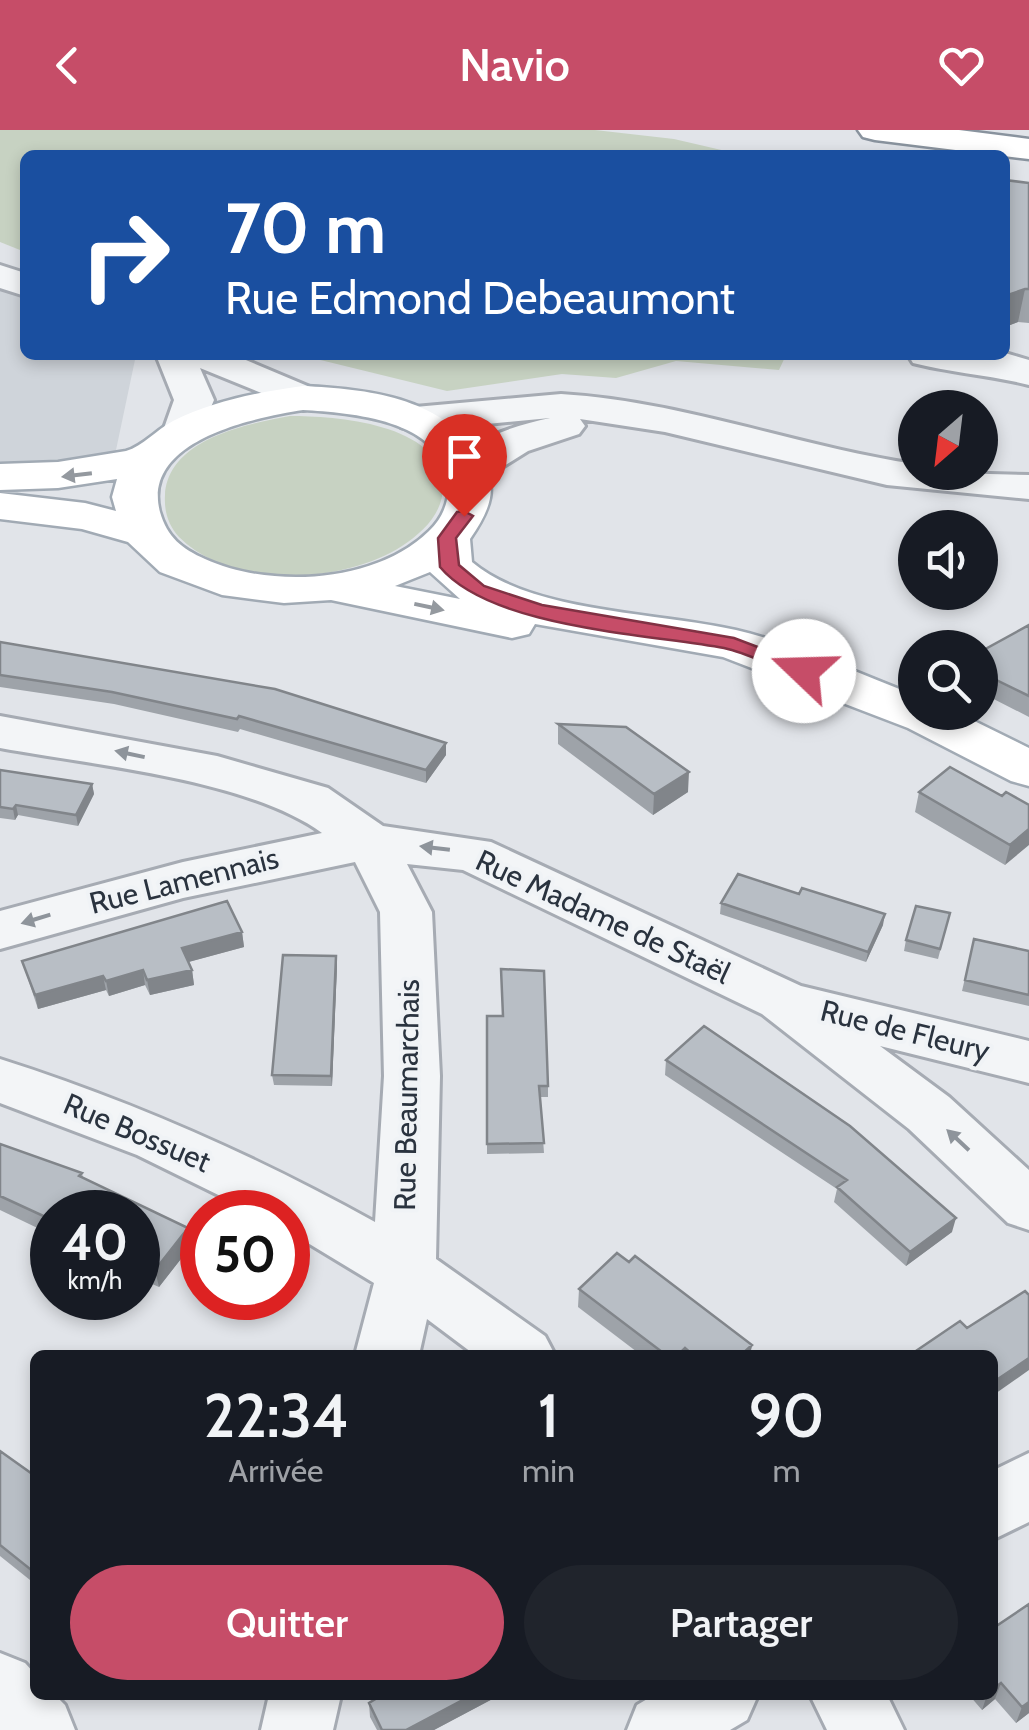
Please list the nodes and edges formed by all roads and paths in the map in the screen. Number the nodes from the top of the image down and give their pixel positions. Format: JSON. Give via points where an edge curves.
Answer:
{"nodes":[{"id":1,"x":875,"y":130,"type":"edge"},
{"id":2,"x":1029,"y":149,"type":"edge"},
{"id":3,"x":177,"y":360,"type":"edge"},
{"id":4,"x":213,"y":360,"type":"edge"},
{"id":5,"x":968,"y":360,"type":"edge"},
{"id":6,"x":1029,"y":373,"type":"edge"},
{"id":7,"x":304,"y":398,"type":"junction"},
{"id":8,"x":415,"y":418,"type":"junction"},
{"id":9,"x":168,"y":444,"type":"junction"},
{"id":10,"x":803,"y":455,"type":"junction"},
{"id":11,"x":468,"y":470,"type":"junction"},
{"id":12,"x":0,"y":477,"type":"edge"},
{"id":13,"x":1029,"y":488,"type":"edge"},
{"id":14,"x":0,"y":506,"type":"edge"},
{"id":15,"x":143,"y":532,"type":"junction"},
{"id":16,"x":447,"y":538,"type":"junction"},
{"id":17,"x":333,"y":587,"type":"junction"},
{"id":18,"x":804,"y":671,"type":"junction"},
{"id":19,"x":0,"y":732,"type":"edge"},
{"id":20,"x":1029,"y":769,"type":"edge"},
{"id":21,"x":370,"y":842,"type":"junction"},
{"id":22,"x":0,"y":930,"type":"edge"},
{"id":23,"x":780,"y":1000,"type":"junction"},
{"id":24,"x":1029,"y":1062,"type":"edge"},
{"id":25,"x":0,"y":1081,"type":"edge"},
{"id":26,"x":1029,"y":1206,"type":"edge"},
{"id":27,"x":407,"y":1272,"type":"junction"},
{"id":28,"x":388,"y":1350,"type":"edge"},
{"id":29,"x":516,"y":1350,"type":"edge"},
{"id":30,"x":1029,"y":1483,"type":"edge"},
{"id":31,"x":998,"y":1506,"type":"edge"},
{"id":32,"x":0,"y":1688,"type":"edge"},
{"id":33,"x":304,"y":1700,"type":"edge"},
{"id":34,"x":714,"y":1700,"type":"edge"},
{"id":35,"x":849,"y":1700,"type":"edge"},
{"id":36,"x":39,"y":1730,"type":"edge"},
{"id":37,"x":297,"y":1730,"type":"edge"},
{"id":38,"x":663,"y":1730,"type":"edge"},
{"id":39,"x":868,"y":1730,"type":"edge"}],
"edges":[{"from":1,"to":2,"type":"main road"},
{"from":3,"to":9,"type":"street","via":[[194,400]]},
{"from":4,"to":7,"type":"street"},
{"from":5,"to":6,"type":"street"},
{"from":7,"to":8,"type":"main road","via":[[344,400]]},
{"from":7,"to":9,"type":"main road","via":[[239,408]]},
{"from":8,"to":10,"type":"street","via":[[585,407]]},
{"from":8,"to":11,"type":"main road","via":[[440,433]]},
{"from":9,"to":12,"type":"main road","one_way":true,"via":[[102,472]]},
{"from":9,"to":15,"type":"main road","via":[[137,481],[134,507]]},
{"from":10,"to":11,"type":"street","via":[[566,425],[521,436]]},
{"from":10,"to":13,"type":"street"},
{"from":11,"to":16,"type":"main road","via":[[464,516]]},
{"from":14,"to":15,"type":"main road","via":[[85,516]]},
{"from":15,"to":17,"type":"main road","via":[[165,555],[238,586]]},
{"from":16,"to":17,"type":"main road","via":[[404,566]]},
{"from":16,"to":18,"type":"main road","via":[[450,567],[477,590],[604,624],[734,644]]},
{"from":17,"to":18,"type":"main road","one_way":true,"via":[[562,634]]},
{"from":18,"to":20,"type":"main road","via":[[925,717]]},
{"from":21,"to":19,"type":"street","name":"Rue Madame de Staël","one_way":true,"via":[[292,794],[200,768]]},
{"from":21,"to":22,"type":"street","name":"Rue Lamennais","one_way":true,"via":[[133,890]]},
{"from":23,"to":21,"type":"street","name":"Rue Madame de Staël","one_way":true,"via":[[473,854]]},
{"from":21,"to":27,"type":"street","name":"Rue Beaumarchais","via":[[406,912],[412,1076]]},
{"from":23,"to":24,"type":"street","name":"Rue de Fleury"},
{"from":26,"to":23,"type":"street","name":"Rue Madame de Staël","one_way":true,"via":[[928,1113]]},
{"from":25,"to":27,"type":"street","name":"Rue Bossuet","via":[[225,1170]]},
{"from":27,"to":28,"type":"street","name":"Rue Beaumarchais"},
{"from":27,"to":29,"type":"street","name":"Rue Bossuet"},
{"from":30,"to":31,"type":"street"},
{"from":32,"to":36,"type":"street"},
{"from":33,"to":37,"type":"street"},
{"from":34,"to":38,"type":"street"},
{"from":35,"to":39,"type":"street"}]}
